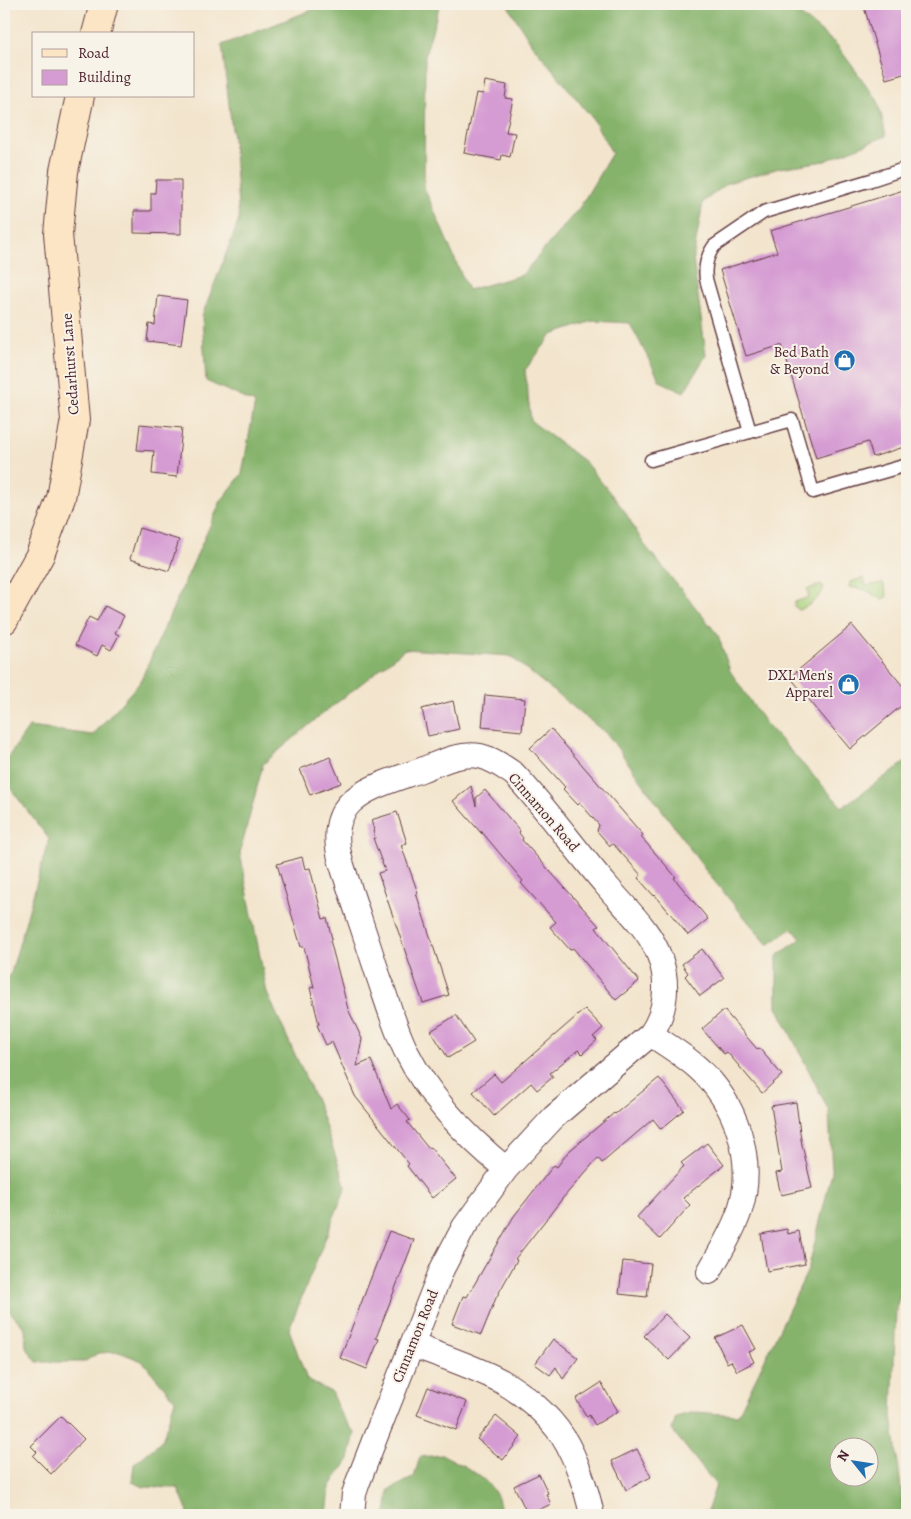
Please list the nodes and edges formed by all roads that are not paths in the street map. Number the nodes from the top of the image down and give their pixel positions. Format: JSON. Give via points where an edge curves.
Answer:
{"nodes":[{"id":1,"x":104,"y":4,"type":"edge"},
{"id":2,"x":97,"y":32,"type":"edge"},
{"id":3,"x":80,"y":98,"type":"edge"},
{"id":4,"x":907,"y":168,"type":"edge"},
{"id":5,"x":750,"y":432,"type":"junction"},
{"id":6,"x":651,"y":460,"type":"dead end"},
{"id":7,"x":907,"y":465,"type":"edge"},
{"id":8,"x":4,"y":620,"type":"edge"},
{"id":9,"x":651,"y":1034,"type":"junction"},
{"id":10,"x":506,"y":1169,"type":"junction"},
{"id":11,"x":709,"y":1272,"type":"dead end"},
{"id":12,"x":412,"y":1344,"type":"junction"},
{"id":13,"x":352,"y":1515,"type":"edge"},
{"id":14,"x":592,"y":1515,"type":"edge"}],
"edges":[{"from":1,"to":2,"type":"street"},
{"from":3,"to":8,"type":"street","name":"Cedarhurst Lane","via":[[64,171],[58,234],[75,420],[61,498],[40,554]]},
{"from":4,"to":5,"type":"lane","via":[[764,212],[714,246],[709,253],[706,278]]},
{"from":5,"to":6,"type":"lane"},
{"from":5,"to":7,"type":"lane","via":[[792,420],[813,492]]},
{"from":9,"to":10,"type":"street","name":"Cinnamon Road","via":[[554,1117]]},
{"from":9,"to":10,"type":"street","name":"Cinnamon Road","via":[[660,1020],[664,998],[664,970],[656,948],[640,924],[514,774],[480,756],[463,756],[379,785],[355,799],[340,819],[337,846],[398,1032],[426,1084],[461,1127]]},
{"from":9,"to":11,"type":"street","via":[[708,1078],[733,1117],[743,1146],[744,1186],[740,1209],[732,1231]]},
{"from":10,"to":12,"type":"street","name":"Cinnamon Road","via":[[459,1235]]},
{"from":12,"to":13,"type":"street","name":"Cinnamon Road","via":[[358,1482]]},
{"from":12,"to":14,"type":"street","via":[[503,1382],[545,1415],[563,1437],[578,1468]]}]}
